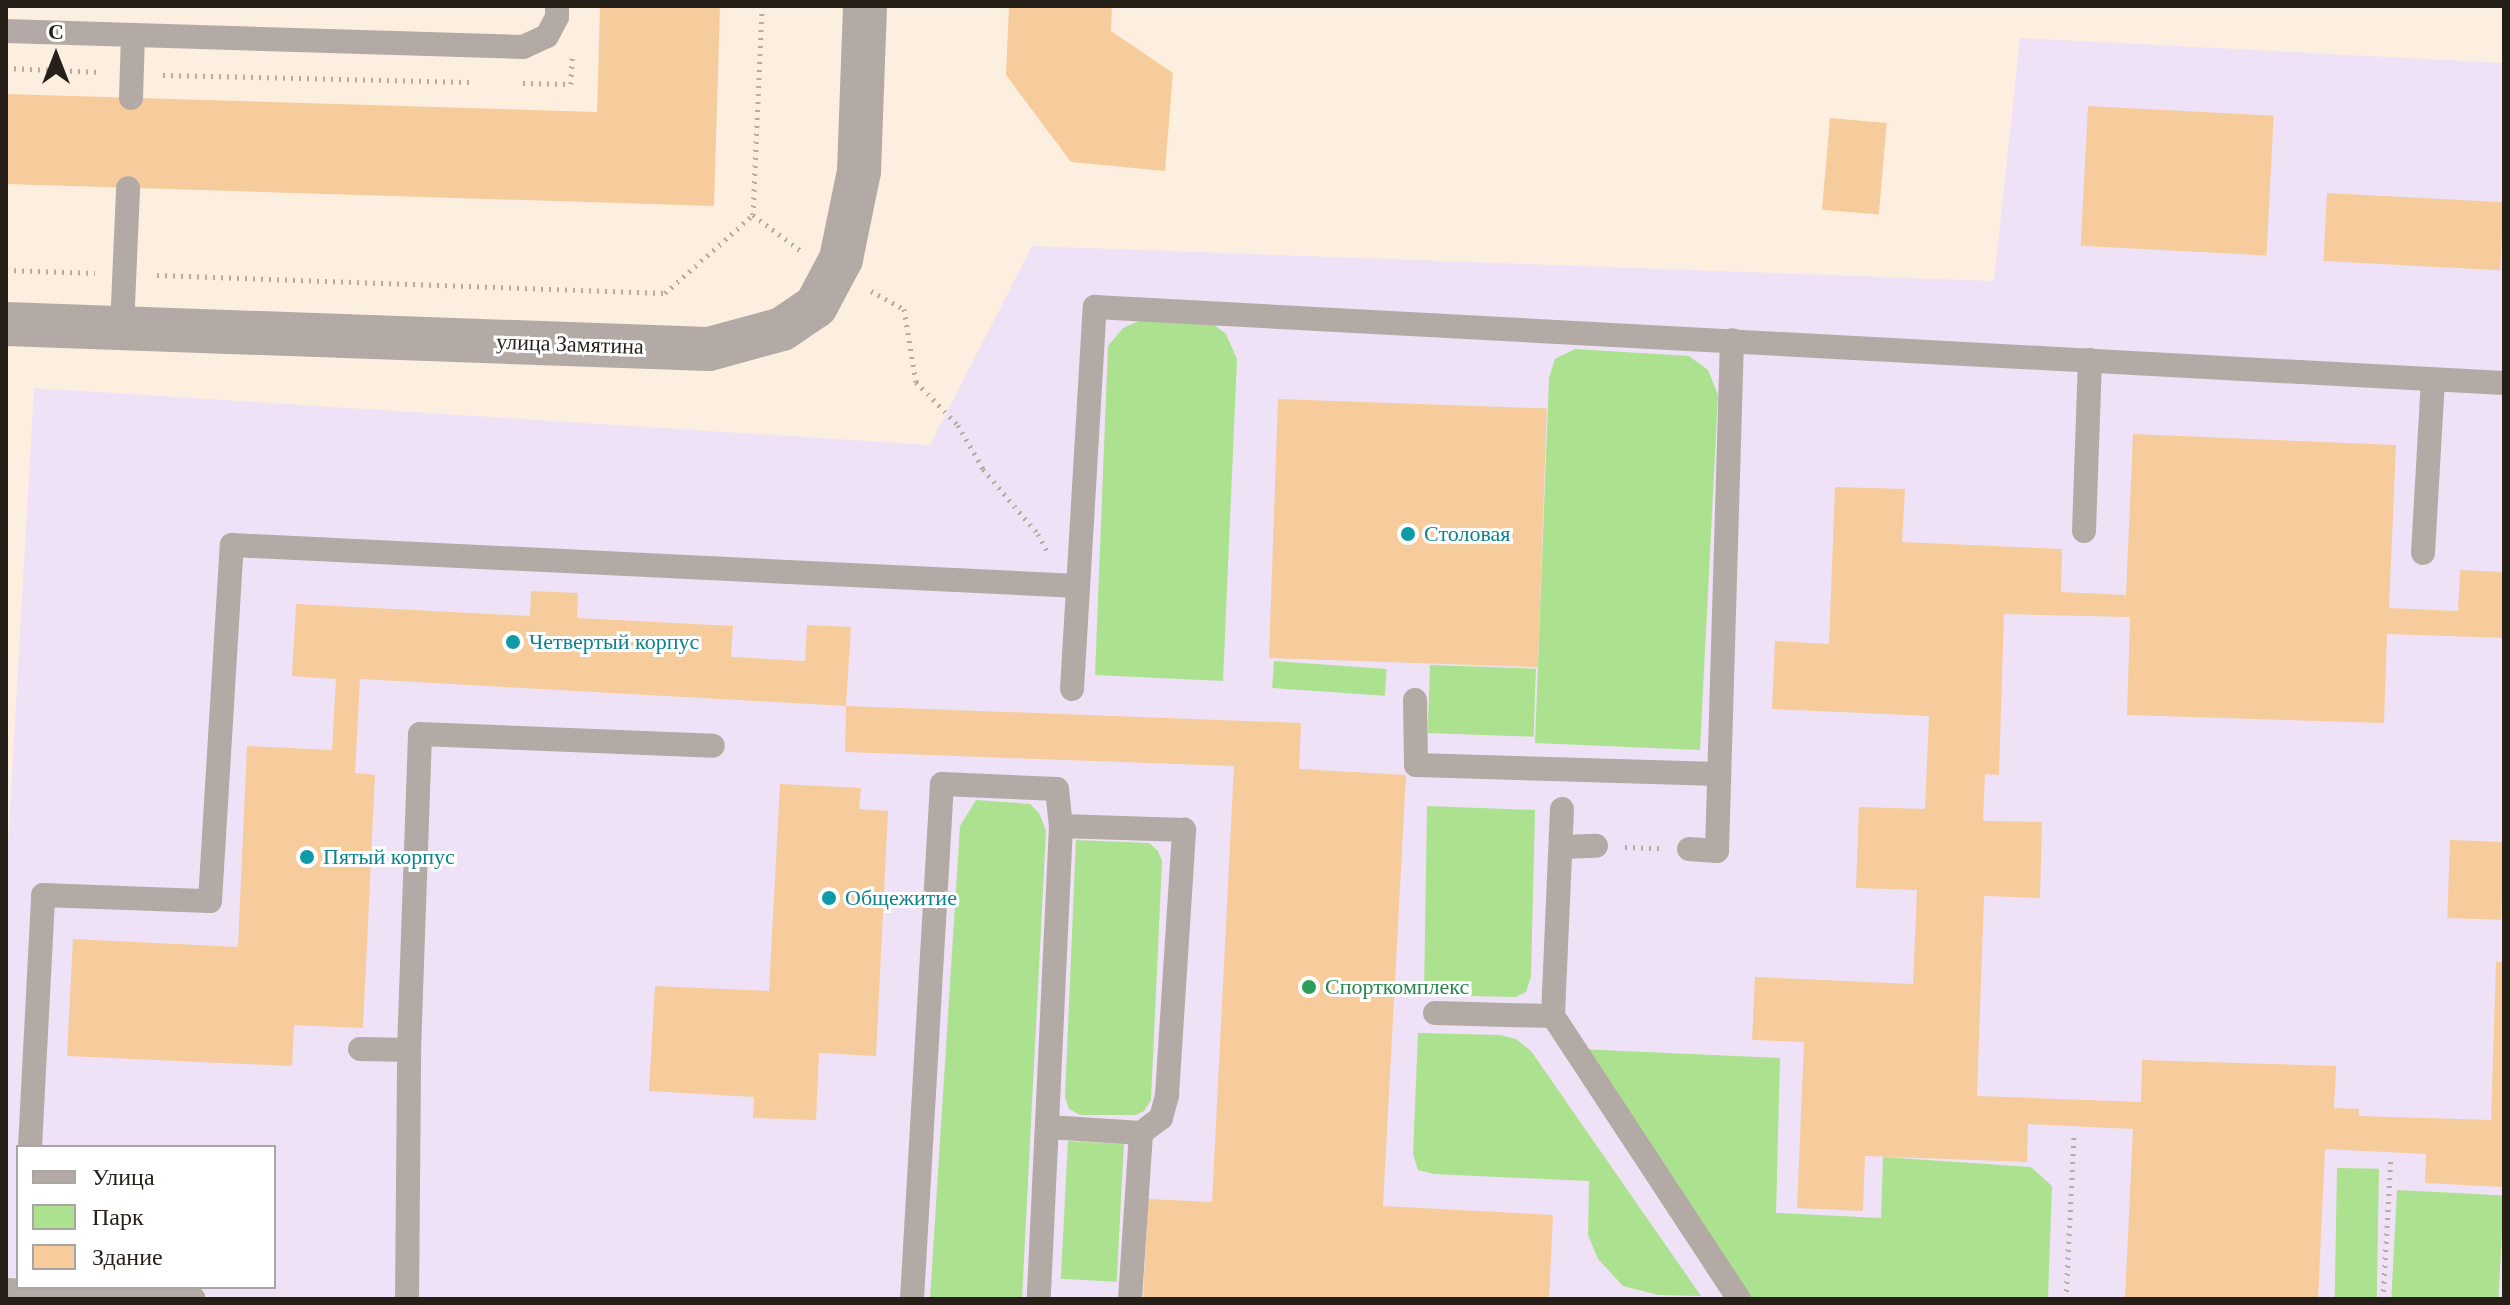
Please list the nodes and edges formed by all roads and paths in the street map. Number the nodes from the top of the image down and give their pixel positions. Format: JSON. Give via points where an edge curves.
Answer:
{"nodes":[{"id":1,"x":557,"y":6,"type":"edge"},
{"id":2,"x":762,"y":6,"type":"edge"},
{"id":3,"x":865,"y":6,"type":"edge"},
{"id":4,"x":6,"y":31,"type":"edge"},
{"id":5,"x":133,"y":35,"type":"junction"},
{"id":6,"x":131,"y":98,"type":"dead end"},
{"id":7,"x":128,"y":188,"type":"dead end"},
{"id":8,"x":753,"y":215,"type":"junction"},
{"id":9,"x":841,"y":259,"type":"junction"},
{"id":10,"x":6,"y":270,"type":"edge"},
{"id":11,"x":124,"y":273,"type":"junction"},
{"id":12,"x":6,"y":324,"type":"edge"},
{"id":13,"x":122,"y":328,"type":"junction"},
{"id":14,"x":1732,"y":340,"type":"junction"},
{"id":15,"x":2090,"y":360,"type":"junction"},
{"id":16,"x":2433,"y":380,"type":"junction"},
{"id":17,"x":2504,"y":383,"type":"edge"},
{"id":18,"x":2084,"y":531,"type":"dead end"},
{"id":19,"x":2423,"y":553,"type":"dead end"},
{"id":20,"x":1071,"y":586,"type":"junction"},
{"id":21,"x":1072,"y":689,"type":"dead end"},
{"id":22,"x":1415,"y":700,"type":"dead end"},
{"id":23,"x":713,"y":746,"type":"dead end"},
{"id":24,"x":1719,"y":774,"type":"junction"},
{"id":25,"x":1562,"y":809,"type":"dead end"},
{"id":26,"x":1061,"y":826,"type":"junction"},
{"id":27,"x":1596,"y":846,"type":"joint"},
{"id":28,"x":1562,"y":847,"type":"junction"},
{"id":29,"x":1689,"y":849,"type":"joint"},
{"id":30,"x":1435,"y":1013,"type":"dead end"},
{"id":31,"x":1553,"y":1016,"type":"junction"},
{"id":32,"x":360,"y":1049,"type":"dead end"},
{"id":33,"x":409,"y":1050,"type":"junction"},
{"id":34,"x":1048,"y":1127,"type":"junction"},
{"id":35,"x":1141,"y":1133,"type":"junction"},
{"id":36,"x":2074,"y":1135,"type":"dead end"},
{"id":37,"x":30,"y":1145,"type":"edge"},
{"id":38,"x":2391,"y":1157,"type":"dead end"},
{"id":39,"x":17,"y":1289,"type":"edge"},
{"id":40,"x":194,"y":1299,"type":"edge"},
{"id":41,"x":407,"y":1299,"type":"edge"},
{"id":42,"x":912,"y":1299,"type":"edge"},
{"id":43,"x":1039,"y":1299,"type":"edge"},
{"id":44,"x":1130,"y":1299,"type":"edge"},
{"id":45,"x":1739,"y":1299,"type":"edge"},
{"id":46,"x":2066,"y":1299,"type":"edge"},
{"id":47,"x":2383,"y":1299,"type":"edge"}],
"edges":[{"from":1,"to":5,"type":"lane","via":[[547,36],[523,47]]},
{"from":2,"to":8,"type":"path"},
{"from":3,"to":9,"type":"street","name":"улица Замятина","via":[[859,171]]},
{"from":4,"to":5,"type":"lane"},
{"from":5,"to":6,"type":"lane"},
{"from":7,"to":11,"type":"lane"},
{"from":8,"to":9,"type":"path","via":[[798,250]]},
{"from":8,"to":11,"type":"path","via":[[665,293]]},
{"from":9,"to":13,"type":"street","name":"улица Замятина","via":[[816,306],[782,329],[709,349]]},
{"from":9,"to":20,"type":"path","via":[[872,292],[904,309],[916,382],[958,425],[983,469],[1038,534]]},
{"from":10,"to":11,"type":"path"},
{"from":11,"to":13,"type":"lane"},
{"from":12,"to":13,"type":"street","name":"улица Замятина"},
{"from":14,"to":15,"type":"lane"},
{"from":14,"to":20,"type":"lane","via":[[1095,307]]},
{"from":14,"to":24,"type":"lane"},
{"from":15,"to":16,"type":"lane"},
{"from":15,"to":18,"type":"lane"},
{"from":16,"to":17,"type":"lane"},
{"from":16,"to":19,"type":"lane"},
{"from":20,"to":21,"type":"lane"},
{"from":20,"to":37,"type":"lane","via":[[232,545],[210,901],[43,895]]},
{"from":22,"to":24,"type":"lane","via":[[1416,765]]},
{"from":23,"to":33,"type":"lane","via":[[420,734]]},
{"from":24,"to":29,"type":"lane","via":[[1717,851]]},
{"from":25,"to":28,"type":"lane"},
{"from":26,"to":34,"type":"lane"},
{"from":26,"to":35,"type":"lane","via":[[1184,830],[1167,1095],[1161,1118]]},
{"from":26,"to":42,"type":"lane","via":[[1057,789],[942,784]]},
{"from":27,"to":28,"type":"lane"},
{"from":27,"to":29,"type":"path"},
{"from":28,"to":31,"type":"lane"},
{"from":30,"to":31,"type":"lane"},
{"from":31,"to":45,"type":"lane"},
{"from":32,"to":33,"type":"lane"},
{"from":33,"to":41,"type":"lane"},
{"from":34,"to":35,"type":"lane"},
{"from":34,"to":43,"type":"lane"},
{"from":35,"to":44,"type":"lane"},
{"from":36,"to":46,"type":"path"},
{"from":38,"to":47,"type":"path"},
{"from":39,"to":40,"type":"lane"}]}
